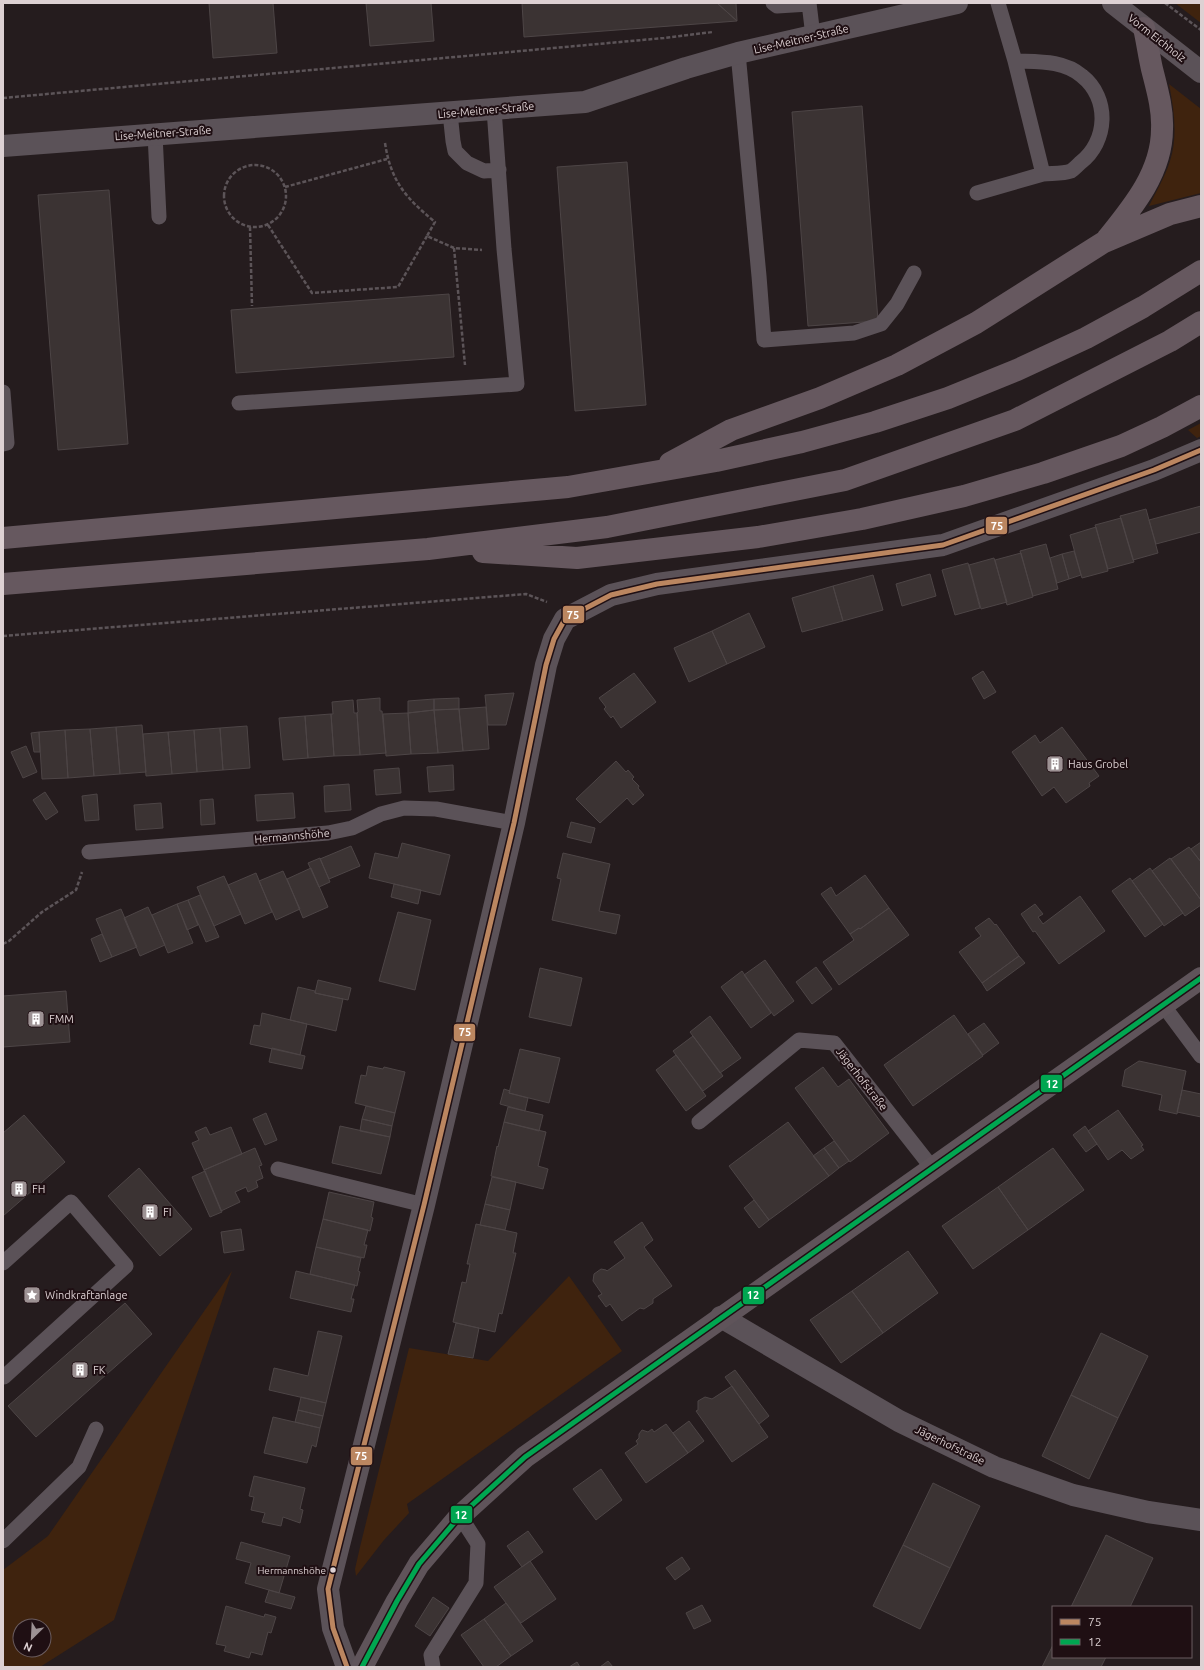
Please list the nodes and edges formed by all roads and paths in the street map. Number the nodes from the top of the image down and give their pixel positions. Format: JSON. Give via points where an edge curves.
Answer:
{"nodes":[{"id":1,"x":773,"y":3,"type":"edge"},
{"id":2,"x":809,"y":3,"type":"edge"},
{"id":3,"x":957,"y":3,"type":"edge"},
{"id":4,"x":998,"y":3,"type":"edge"},
{"id":5,"x":1113,"y":3,"type":"edge"},
{"id":6,"x":1164,"y":3,"type":"edge"},
{"id":7,"x":1144,"y":28,"type":"junction"},
{"id":8,"x":1201,"y":30,"type":"edge"},
{"id":9,"x":718,"y":31,"type":"dead end"},
{"id":10,"x":814,"y":36,"type":"junction"},
{"id":11,"x":738,"y":53,"type":"junction"},
{"id":12,"x":1015,"y":61,"type":"junction"},
{"id":13,"x":1201,"y":72,"type":"edge"},
{"id":14,"x":3,"y":98,"type":"edge"},
{"id":15,"x":494,"y":109,"type":"junction"},
{"id":16,"x":450,"y":113,"type":"junction"},
{"id":17,"x":381,"y":118,"type":"junction"},
{"id":18,"x":155,"y":134,"type":"junction"},
{"id":19,"x":3,"y":146,"type":"edge"},
{"id":20,"x":387,"y":159,"type":"junction"},
{"id":21,"x":499,"y":170,"type":"junction"},
{"id":22,"x":1043,"y":174,"type":"junction"},
{"id":23,"x":285,"y":187,"type":"junction"},
{"id":24,"x":977,"y":193,"type":"dead end"},
{"id":25,"x":1201,"y":206,"type":"edge"},
{"id":26,"x":159,"y":217,"type":"dead end"},
{"id":27,"x":268,"y":225,"type":"junction"},
{"id":28,"x":250,"y":227,"type":"junction"},
{"id":29,"x":427,"y":236,"type":"junction"},
{"id":30,"x":1104,"y":242,"type":"junction"},
{"id":31,"x":454,"y":248,"type":"junction"},
{"id":32,"x":504,"y":249,"type":"junction"},
{"id":33,"x":1201,"y":271,"type":"edge"},
{"id":34,"x":914,"y":273,"type":"dead end"},
{"id":35,"x":252,"y":306,"type":"dead end"},
{"id":36,"x":1201,"y":322,"type":"edge"},
{"id":37,"x":467,"y":388,"type":"junction"},
{"id":38,"x":3,"y":392,"type":"edge"},
{"id":39,"x":239,"y":403,"type":"dead end"},
{"id":40,"x":1201,"y":406,"type":"edge"},
{"id":41,"x":3,"y":444,"type":"edge"},
{"id":42,"x":1200,"y":455,"type":"edge"},
{"id":43,"x":653,"y":472,"type":"junction"},
{"id":44,"x":3,"y":538,"type":"edge"},
{"id":45,"x":428,"y":548,"type":"junction"},
{"id":46,"x":3,"y":584,"type":"edge"},
{"id":47,"x":565,"y":619,"type":"junction"},
{"id":48,"x":3,"y":636,"type":"edge"},
{"id":49,"x":514,"y":824,"type":"junction"},
{"id":50,"x":89,"y":852,"type":"joint"},
{"id":51,"x":3,"y":944,"type":"edge"},
{"id":52,"x":1201,"y":978,"type":"edge"},
{"id":53,"x":1163,"y":1005,"type":"junction"},
{"id":54,"x":1201,"y":1056,"type":"edge"},
{"id":55,"x":699,"y":1122,"type":"dead end"},
{"id":56,"x":933,"y":1169,"type":"junction"},
{"id":57,"x":278,"y":1170,"type":"dead end"},
{"id":58,"x":424,"y":1206,"type":"junction"},
{"id":59,"x":3,"y":1262,"type":"edge"},
{"id":60,"x":721,"y":1317,"type":"junction"},
{"id":61,"x":3,"y":1376,"type":"edge"},
{"id":62,"x":96,"y":1430,"type":"dead end"},
{"id":63,"x":460,"y":1516,"type":"junction"},
{"id":64,"x":1201,"y":1520,"type":"edge"},
{"id":65,"x":3,"y":1541,"type":"edge"},
{"id":66,"x":347,"y":1667,"type":"edge"},
{"id":67,"x":362,"y":1667,"type":"edge"},
{"id":68,"x":433,"y":1667,"type":"edge"}],
"edges":[{"from":1,"to":2,"type":"lane","via":[[777,6]]},
{"from":2,"to":10,"type":"lane"},
{"from":3,"to":10,"type":"street","name":"Lise-Meitner-Straße"},
{"from":4,"to":12,"type":"lane"},
{"from":5,"to":7,"type":"street","name":"Vorm Eichholz"},
{"from":6,"to":8,"type":"path"},
{"from":7,"to":13,"type":"street","name":"Vorm Eichholz"},
{"from":7,"to":30,"type":"highway","via":[[1161,111],[1161,147],[1157,164],[1148,181],[1125,217]]},
{"from":9,"to":14,"type":"path","via":[[656,39]]},
{"from":10,"to":11,"type":"street","name":"Lise-Meitner-Straße"},
{"from":11,"to":15,"type":"street","name":"Lise-Meitner-Straße","via":[[585,102]]},
{"from":11,"to":34,"type":"lane","via":[[764,340],[854,333],[881,324],[897,304]]},
{"from":12,"to":22,"type":"lane"},
{"from":12,"to":22,"type":"lane","via":[[1057,63],[1082,76],[1098,95],[1102,119],[1099,138],[1090,156],[1070,171]]},
{"from":15,"to":16,"type":"street","name":"Lise-Meitner-Straße"},
{"from":15,"to":21,"type":"lane"},
{"from":16,"to":17,"type":"street","name":"Lise-Meitner-Straße"},
{"from":16,"to":21,"type":"lane","via":[[455,151],[467,163],[484,171]]},
{"from":17,"to":18,"type":"street","name":"Lise-Meitner-Straße"},
{"from":17,"to":20,"type":"path"},
{"from":18,"to":19,"type":"street","name":"Lise-Meitner-Straße"},
{"from":18,"to":26,"type":"lane"},
{"from":20,"to":23,"type":"path"},
{"from":20,"to":29,"type":"path","via":[[396,182],[413,204],[435,222]]},
{"from":21,"to":32,"type":"lane"},
{"from":22,"to":24,"type":"lane"},
{"from":23,"to":27,"type":"path","via":[[286,199],[283,209],[277,219]]},
{"from":23,"to":28,"type":"path","via":[[270,169],[258,165],[246,166],[228,180],[224,204],[238,223]]},
{"from":25,"to":30,"type":"highway","via":[[1170,214]]},
{"from":27,"to":28,"type":"path"},
{"from":27,"to":29,"type":"path","via":[[312,293],[398,287]]},
{"from":28,"to":35,"type":"path"},
{"from":29,"to":31,"type":"path"},
{"from":30,"to":43,"type":"highway","via":[[930,349],[820,398],[731,430]]},
{"from":31,"to":32,"type":"path"},
{"from":31,"to":37,"type":"path"},
{"from":32,"to":37,"type":"lane","via":[[517,384]]},
{"from":33,"to":43,"type":"highway","via":[[1086,338],[948,398],[802,442]]},
{"from":36,"to":45,"type":"highway","via":[[1170,341],[1015,420],[846,480],[607,527]]},
{"from":37,"to":39,"type":"lane"},
{"from":38,"to":41,"type":"lane","via":[[7,443]]},
{"from":40,"to":45,"type":"highway","via":[[1121,446],[1043,473],[964,496],[862,519],[758,537],[577,558]]},
{"from":42,"to":47,"type":"street","via":[[943,545],[657,584],[611,595]]},
{"from":43,"to":44,"type":"highway","via":[[568,486]]},
{"from":45,"to":46,"type":"highway"},
{"from":47,"to":48,"type":"path","via":[[550,603],[526,594]]},
{"from":47,"to":49,"type":"street","via":[[554,639],[546,665]]},
{"from":49,"to":50,"type":"lane","name":"Hermannshöhe","via":[[436,808],[404,808],[381,814],[352,828],[328,833]]},
{"from":49,"to":58,"type":"street"},
{"from":50,"to":51,"type":"path","via":[[76,890],[42,912]]},
{"from":52,"to":53,"type":"main road"},
{"from":53,"to":54,"type":"lane"},
{"from":53,"to":56,"type":"main road"},
{"from":55,"to":56,"type":"lane","name":"Jägerhofstraße","via":[[799,1040],[834,1044]]},
{"from":56,"to":60,"type":"main road"},
{"from":57,"to":58,"type":"lane"},
{"from":58,"to":66,"type":"street","via":[[328,1589],[333,1628]]},
{"from":59,"to":61,"type":"lane","via":[[71,1202],[126,1266],[4,1378]]},
{"from":60,"to":63,"type":"main road","via":[[525,1457]]},
{"from":60,"to":64,"type":"street","name":"Jägerhofstraße","via":[[899,1421],[994,1467],[1073,1495],[1148,1512]]},
{"from":62,"to":65,"type":"lane","via":[[79,1467]]},
{"from":63,"to":67,"type":"main road","via":[[419,1564]]},
{"from":63,"to":68,"type":"lane","via":[[478,1544],[476,1583],[431,1654]]}]}
